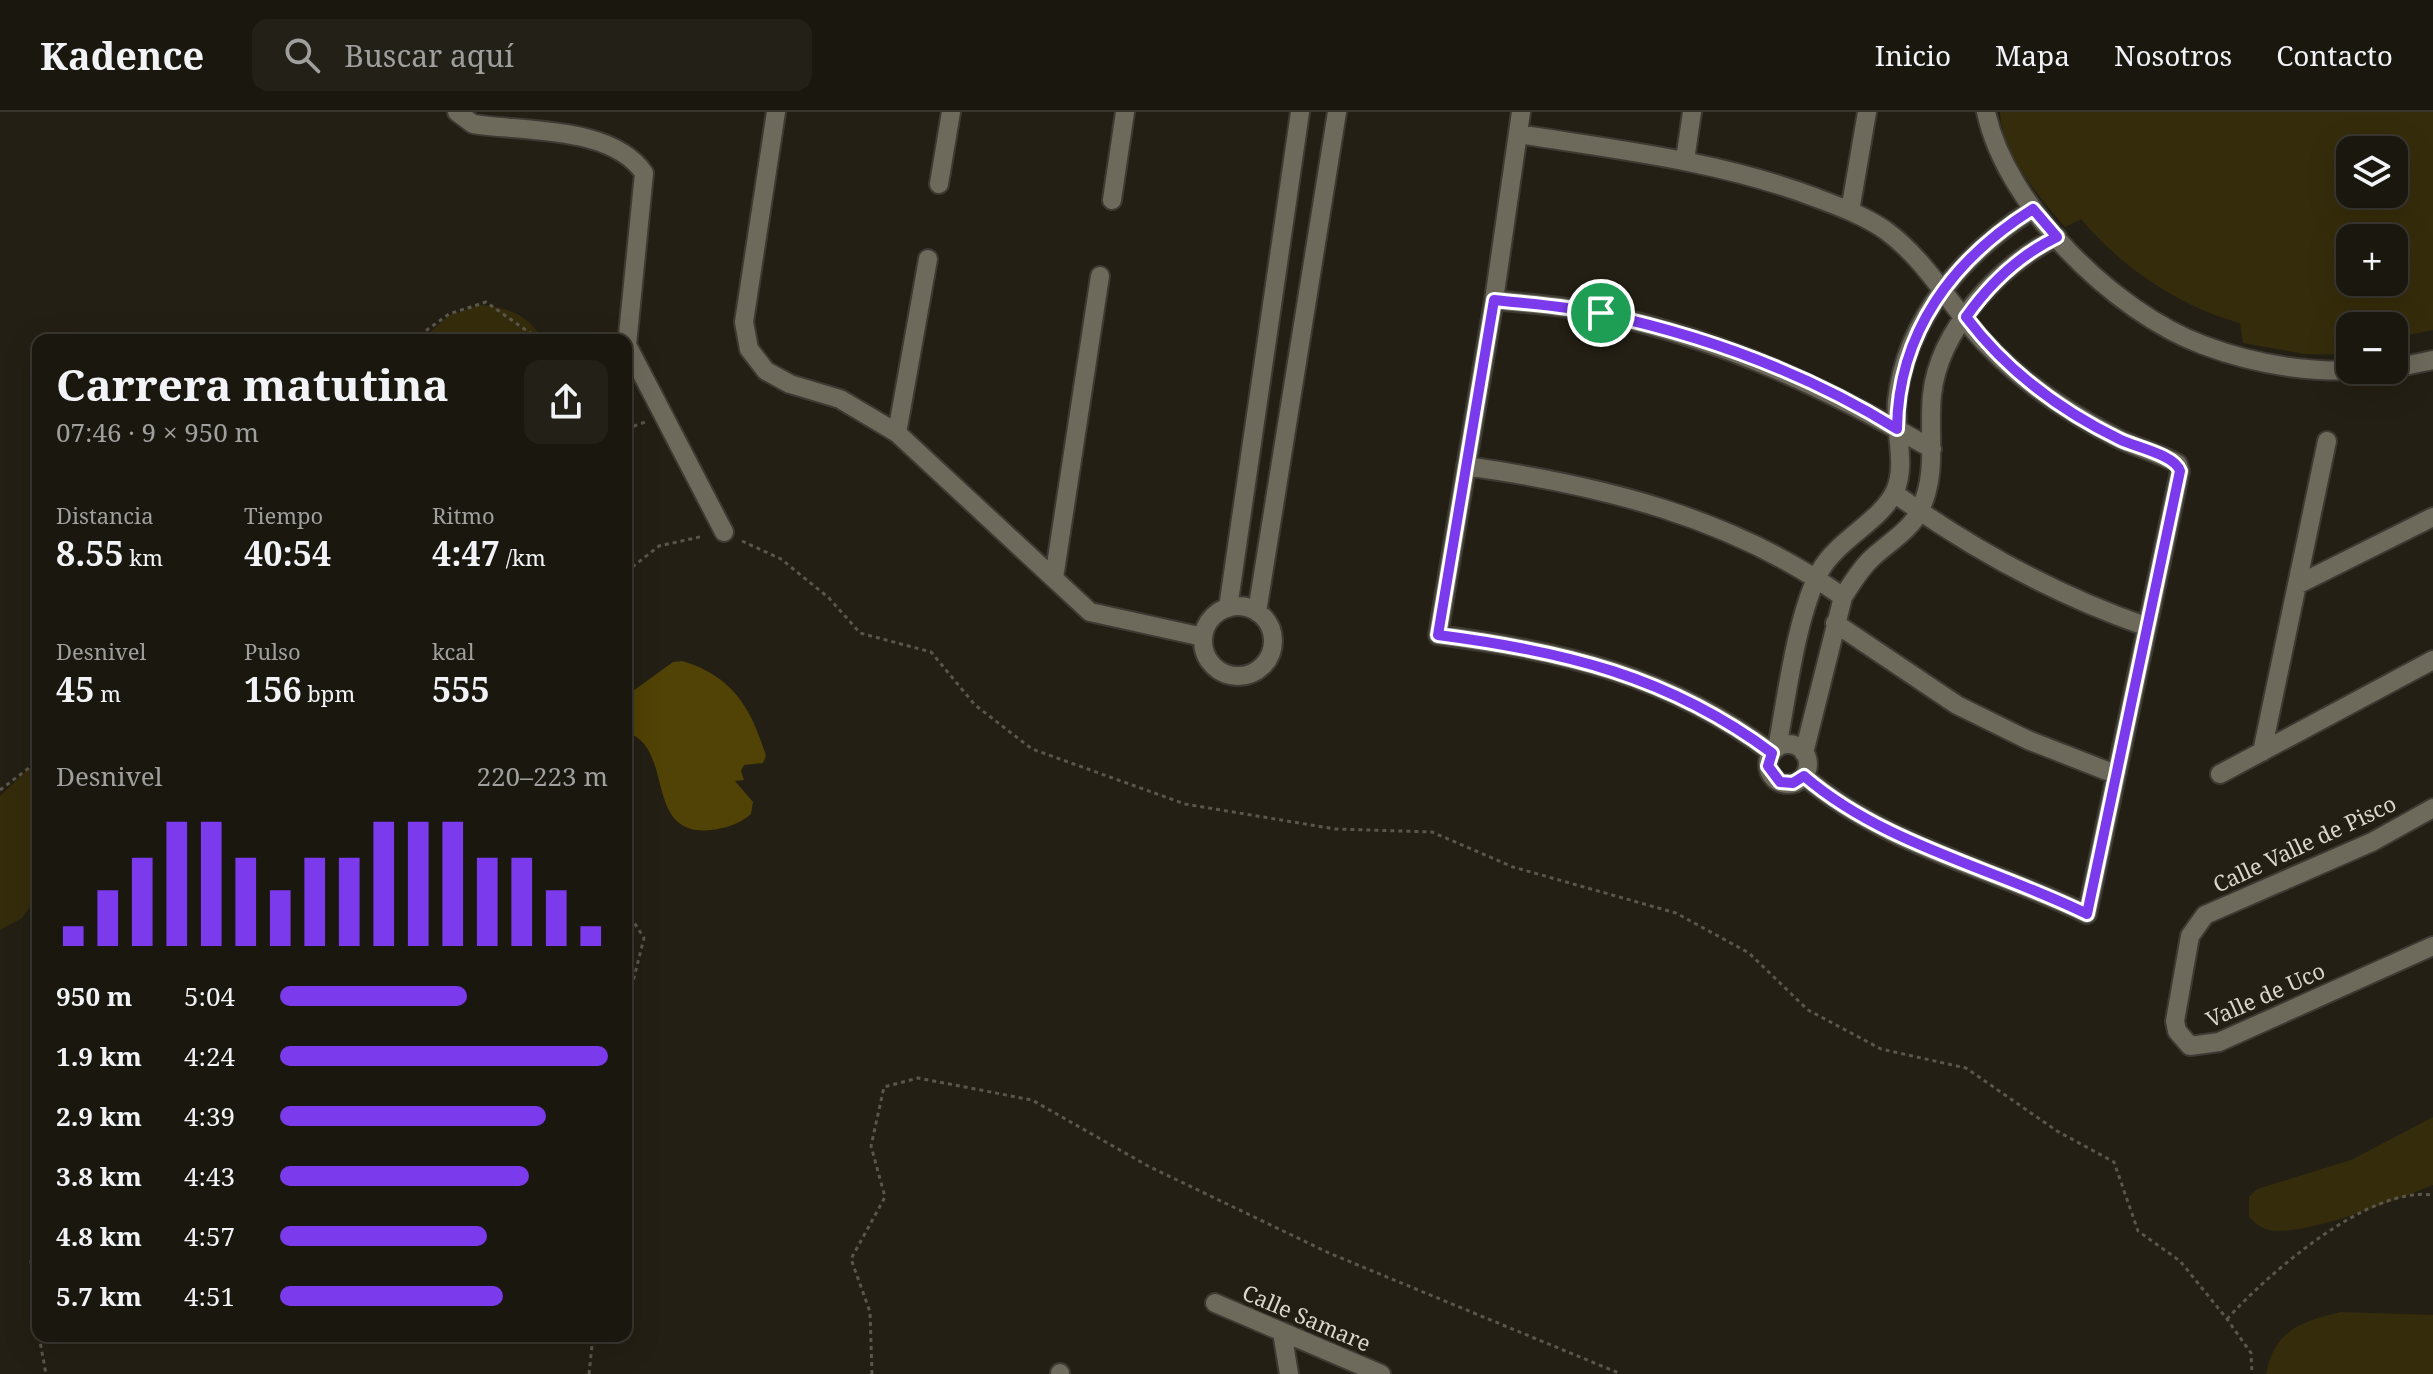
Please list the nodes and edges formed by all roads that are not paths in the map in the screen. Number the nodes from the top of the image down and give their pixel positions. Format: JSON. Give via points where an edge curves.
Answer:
{"nodes":[{"id":1,"x":457,"y":112,"type":"edge"},
{"id":2,"x":776,"y":112,"type":"edge"},
{"id":3,"x":951,"y":112,"type":"edge"},
{"id":4,"x":1125,"y":112,"type":"edge"},
{"id":5,"x":1300,"y":112,"type":"edge"},
{"id":6,"x":1337,"y":112,"type":"edge"},
{"id":7,"x":1521,"y":112,"type":"edge"},
{"id":8,"x":1692,"y":112,"type":"edge"},
{"id":9,"x":1867,"y":112,"type":"edge"},
{"id":10,"x":1986,"y":112,"type":"edge"},
{"id":11,"x":1518,"y":134,"type":"junction"},
{"id":12,"x":1685,"y":160,"type":"junction"},
{"id":13,"x":939,"y":184,"type":"dead end"},
{"id":14,"x":1112,"y":200,"type":"dead end"},
{"id":15,"x":2033,"y":209,"type":"junction"},
{"id":16,"x":1850,"y":211,"type":"junction"},
{"id":17,"x":2057,"y":237,"type":"junction"},
{"id":18,"x":928,"y":259,"type":"dead end"},
{"id":19,"x":1100,"y":276,"type":"dead end"},
{"id":20,"x":1942,"y":288,"type":"junction"},
{"id":21,"x":1273,"y":293,"type":"junction"},
{"id":22,"x":1307,"y":299,"type":"junction"},
{"id":23,"x":1494,"y":300,"type":"junction"},
{"id":24,"x":1966,"y":317,"type":"junction"},
{"id":25,"x":628,"y":334,"type":"edge"},
{"id":26,"x":632,"y":355,"type":"edge"},
{"id":27,"x":2433,"y":360,"type":"edge"},
{"id":28,"x":2408,"y":365,"type":"edge"},
{"id":29,"x":2336,"y":370,"type":"edge"},
{"id":30,"x":1897,"y":429,"type":"junction"},
{"id":31,"x":897,"y":433,"type":"junction"},
{"id":32,"x":2327,"y":441,"type":"dead end"},
{"id":33,"x":1932,"y":449,"type":"junction"},
{"id":34,"x":1466,"y":466,"type":"junction"},
{"id":35,"x":1894,"y":493,"type":"junction"},
{"id":36,"x":1920,"y":511,"type":"junction"},
{"id":37,"x":2433,"y":517,"type":"edge"},
{"id":38,"x":724,"y":532,"type":"road end"},
{"id":39,"x":1054,"y":578,"type":"junction"},
{"id":40,"x":1818,"y":579,"type":"junction"},
{"id":41,"x":2299,"y":584,"type":"junction"},
{"id":42,"x":1843,"y":597,"type":"junction"},
{"id":43,"x":1228,"y":608,"type":"junction"},
{"id":44,"x":1257,"y":612,"type":"junction"},
{"id":45,"x":1835,"y":623,"type":"junction"},
{"id":46,"x":2145,"y":626,"type":"junction"},
{"id":47,"x":1203,"y":637,"type":"junction"},
{"id":48,"x":2433,"y":660,"type":"edge"},
{"id":49,"x":1774,"y":750,"type":"junction"},
{"id":50,"x":2262,"y":752,"type":"junction"},
{"id":51,"x":1804,"y":753,"type":"junction"},
{"id":52,"x":2115,"y":774,"type":"junction"},
{"id":53,"x":2220,"y":774,"type":"dead end"},
{"id":54,"x":1804,"y":776,"type":"junction"},
{"id":55,"x":2433,"y":808,"type":"edge"},
{"id":56,"x":2196,"y":923,"type":"joint"},
{"id":57,"x":2433,"y":946,"type":"edge"},
{"id":58,"x":1215,"y":1303,"type":"dead end"},
{"id":59,"x":1282,"y":1332,"type":"junction"},
{"id":60,"x":1289,"y":1374,"type":"edge"},
{"id":61,"x":1381,"y":1374,"type":"edge"}],
"edges":[{"from":1,"to":25,"type":"street","via":[[473,124],[606,142],[638,164],[644,173]]},
{"from":2,"to":31,"type":"street","via":[[747,291],[744,322],[749,349],[766,371],[840,399]]},
{"from":3,"to":13,"type":"street"},
{"from":4,"to":14,"type":"street"},
{"from":5,"to":21,"type":"street"},
{"from":6,"to":22,"type":"street"},
{"from":7,"to":11,"type":"street"},
{"from":8,"to":12,"type":"street"},
{"from":9,"to":16,"type":"street"},
{"from":10,"to":15,"type":"street","via":[[2004,161]]},
{"from":11,"to":12,"type":"street"},
{"from":11,"to":23,"type":"street"},
{"from":12,"to":16,"type":"street","via":[[1768,180]]},
{"from":15,"to":17,"type":"street"},
{"from":15,"to":20,"type":"street","via":[[1993,236]]},
{"from":16,"to":20,"type":"street","via":[[1884,229]]},
{"from":17,"to":24,"type":"street","via":[[2000,276]]},
{"from":17,"to":29,"type":"street","via":[[2143,313],[2201,345],[2296,370]]},
{"from":18,"to":31,"type":"street"},
{"from":19,"to":39,"type":"street"},
{"from":20,"to":24,"type":"street"},
{"from":20,"to":30,"type":"street","via":[[1905,368]]},
{"from":21,"to":22,"type":"street"},
{"from":21,"to":43,"type":"street"},
{"from":22,"to":44,"type":"street"},
{"from":23,"to":30,"type":"street","via":[[1601,313],[1683,335],[1784,370]]},
{"from":23,"to":34,"type":"street"},
{"from":24,"to":33,"type":"street","via":[[1942,360],[1932,393]]},
{"from":24,"to":46,"type":"street","via":[[1988,347],[2071,412],[2178,464]]},
{"from":26,"to":38,"type":"street"},
{"from":27,"to":28,"type":"street"},
{"from":30,"to":33,"type":"street"},
{"from":30,"to":35,"type":"street","via":[[1899,475]]},
{"from":31,"to":39,"type":"street"},
{"from":32,"to":41,"type":"street"},
{"from":33,"to":36,"type":"street"},
{"from":34,"to":40,"type":"street","via":[[1559,479],[1651,503],[1724,531]]},
{"from":34,"to":49,"type":"street","via":[[1438,635],[1525,647],[1617,670],[1682,697]]},
{"from":35,"to":36,"type":"street"},
{"from":35,"to":40,"type":"street","via":[[1841,545]]},
{"from":36,"to":42,"type":"street","via":[[1856,575]]},
{"from":36,"to":46,"type":"street","via":[[2038,583]]},
{"from":37,"to":41,"type":"street"},
{"from":39,"to":47,"type":"street","via":[[1090,612]]},
{"from":40,"to":42,"type":"street"},
{"from":40,"to":49,"type":"street"},
{"from":41,"to":50,"type":"street"},
{"from":42,"to":45,"type":"street"},
{"from":43,"to":44,"type":"street"},
{"from":43,"to":47,"type":"street","via":[[1211,618]]},
{"from":44,"to":47,"type":"street","via":[[1270,626],[1273,646],[1264,664],[1248,675],[1228,675],[1211,665]]},
{"from":45,"to":51,"type":"street"},
{"from":45,"to":52,"type":"street","via":[[1957,705]]},
{"from":46,"to":52,"type":"street"},
{"from":48,"to":50,"type":"street"},
{"from":49,"to":51,"type":"street","via":[[1790,744]]},
{"from":49,"to":54,"type":"street","via":[[1768,766],[1774,779],[1786,784]]},
{"from":50,"to":53,"type":"street"},
{"from":51,"to":54,"type":"street"},
{"from":52,"to":54,"type":"street","via":[[2087,914],[1924,846],[1855,811]]},
{"from":55,"to":56,"type":"street","name":"Calle Valle de Pisco"},
{"from":56,"to":57,"type":"street","name":"Valle de Uco","via":[[2175,1021],[2190,1046],[2219,1042]]},
{"from":58,"to":59,"type":"street","name":"Calle Samare"},
{"from":59,"to":60,"type":"street"},
{"from":59,"to":61,"type":"street","name":"Calle Samare"}]}
